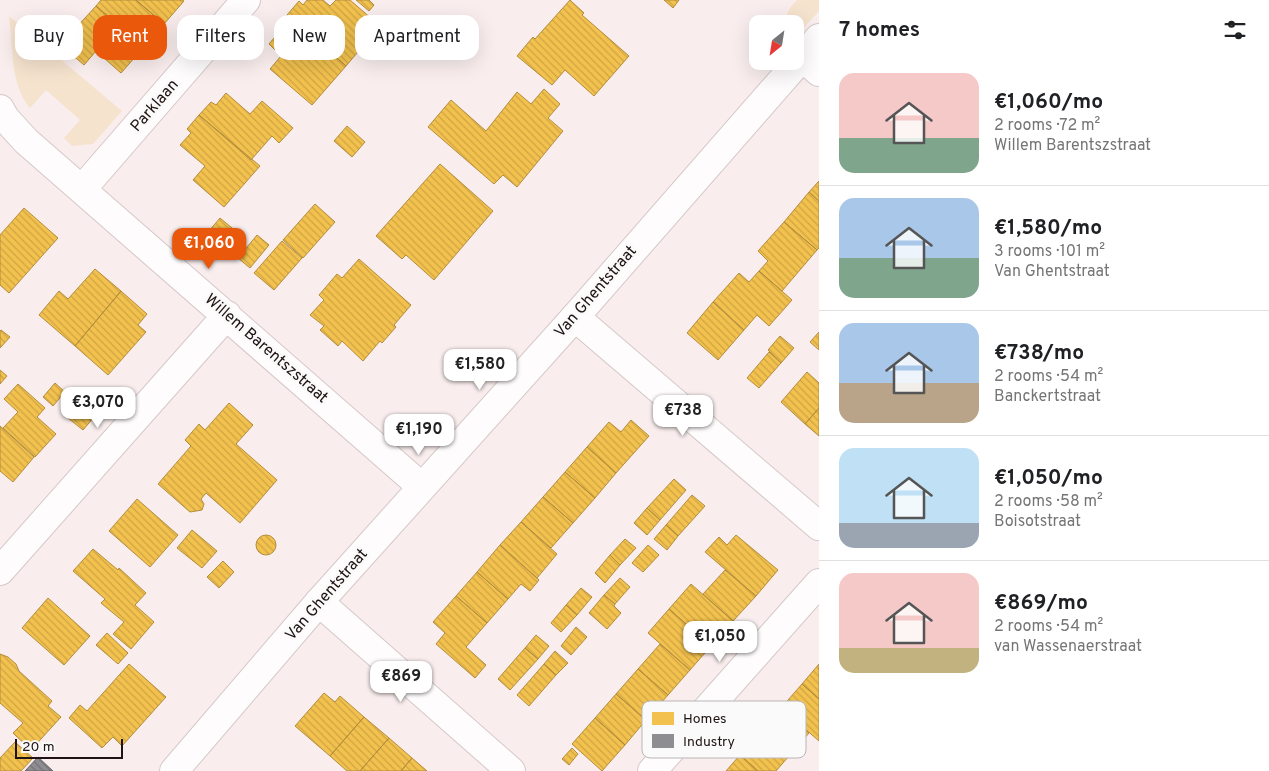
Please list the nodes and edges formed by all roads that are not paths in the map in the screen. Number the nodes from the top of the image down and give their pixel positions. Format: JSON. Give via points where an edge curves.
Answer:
{"nodes":[{"id":1,"x":246,"y":0,"type":"edge"},
{"id":2,"x":813,"y":56,"type":"edge"},
{"id":3,"x":0,"y":109,"type":"edge"},
{"id":4,"x":83,"y":188,"type":"junction"},
{"id":5,"x":228,"y":315,"type":"junction"},
{"id":6,"x":575,"y":317,"type":"junction"},
{"id":7,"x":422,"y":487,"type":"junction"},
{"id":8,"x":819,"y":526,"type":"edge"},
{"id":9,"x":0,"y":571,"type":"edge"},
{"id":10,"x":819,"y":584,"type":"edge"},
{"id":11,"x":319,"y":602,"type":"junction"},
{"id":12,"x":715,"y":701,"type":"edge"},
{"id":13,"x":664,"y":758,"type":"edge"},
{"id":14,"x":174,"y":771,"type":"edge"},
{"id":15,"x":510,"y":771,"type":"edge"},
{"id":16,"x":652,"y":771,"type":"edge"}],
"edges":[{"from":1,"to":4,"type":"street","name":"Parklaan"},
{"from":2,"to":6,"type":"street","name":"Van Ghentstraat"},
{"from":3,"to":4,"type":"street","name":"Willem Barentszstraat","via":[[15,130]]},
{"from":4,"to":5,"type":"street","name":"Willem Barentszstraat"},
{"from":5,"to":7,"type":"street","name":"Willem Barentszstraat"},
{"from":5,"to":9,"type":"street"},
{"from":6,"to":7,"type":"street","name":"Van Ghentstraat"},
{"from":6,"to":8,"type":"street"},
{"from":7,"to":11,"type":"street","name":"Van Ghentstraat"},
{"from":10,"to":12,"type":"street"},
{"from":11,"to":14,"type":"street","name":"Van Ghentstraat"},
{"from":11,"to":15,"type":"street"},
{"from":13,"to":16,"type":"street"}]}
